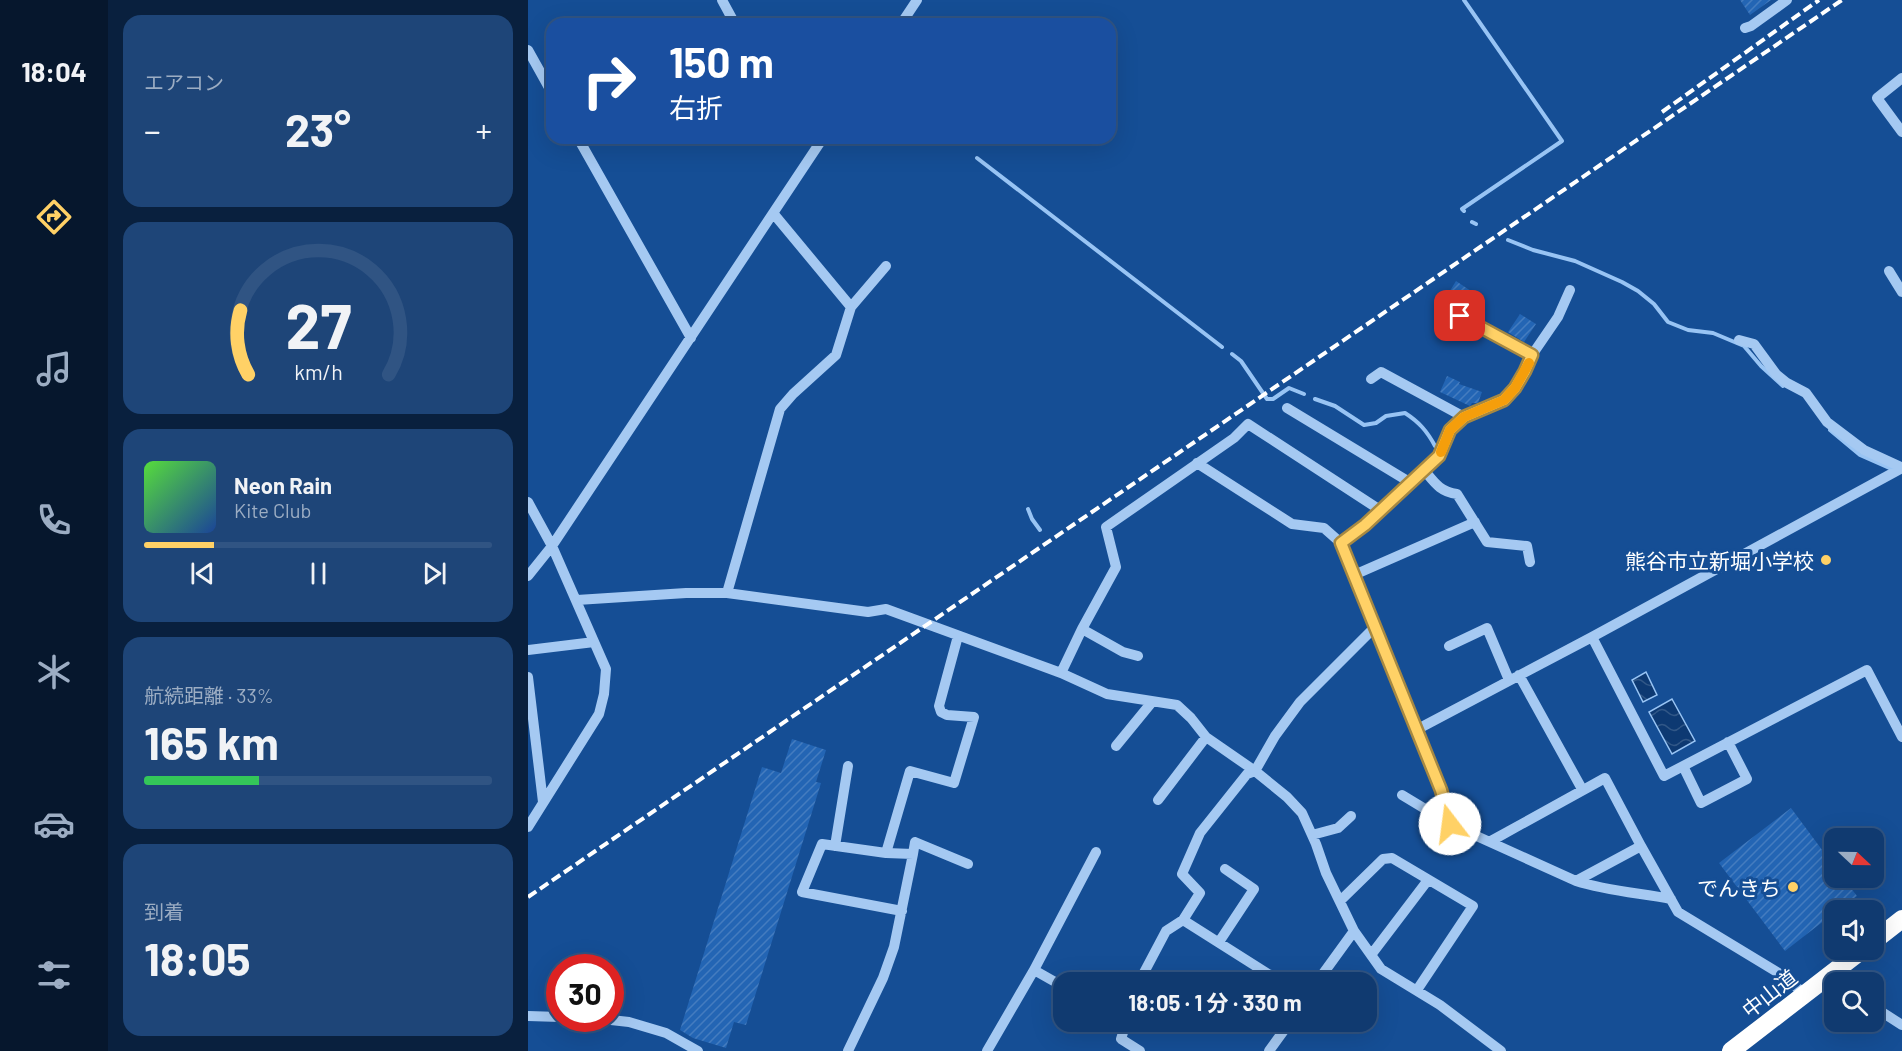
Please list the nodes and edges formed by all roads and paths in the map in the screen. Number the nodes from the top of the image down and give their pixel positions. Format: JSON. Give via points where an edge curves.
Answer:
{"nodes":[{"id":1,"x":722,"y":0,"type":"edge"},
{"id":2,"x":917,"y":0,"type":"edge"},
{"id":3,"x":1787,"y":0,"type":"edge"},
{"id":4,"x":732,"y":18,"type":"edge"},
{"id":5,"x":905,"y":18,"type":"edge"},
{"id":6,"x":1745,"y":28,"type":"dead end"},
{"id":7,"x":528,"y":50,"type":"edge"},
{"id":8,"x":1902,"y":78,"type":"edge"},
{"id":9,"x":546,"y":82,"type":"edge"},
{"id":10,"x":1902,"y":132,"type":"edge"},
{"id":11,"x":581,"y":144,"type":"edge"},
{"id":12,"x":819,"y":144,"type":"edge"},
{"id":13,"x":773,"y":213,"type":"junction"},
{"id":14,"x":886,"y":266,"type":"dead end"},
{"id":15,"x":1889,"y":271,"type":"dead end"},
{"id":16,"x":1570,"y":290,"type":"dead end"},
{"id":17,"x":1902,"y":292,"type":"edge"},
{"id":18,"x":851,"y":307,"type":"junction"},
{"id":19,"x":1460,"y":316,"type":"dead end"},
{"id":20,"x":691,"y":338,"type":"junction"},
{"id":21,"x":1738,"y":340,"type":"dead end"},
{"id":22,"x":1532,"y":355,"type":"junction"},
{"id":23,"x":1371,"y":379,"type":"dead end"},
{"id":24,"x":1287,"y":408,"type":"dead end"},
{"id":25,"x":1464,"y":417,"type":"junction"},
{"id":26,"x":1197,"y":463,"type":"junction"},
{"id":27,"x":1901,"y":467,"type":"edge"},
{"id":28,"x":1424,"y":470,"type":"junction"},
{"id":29,"x":1411,"y":483,"type":"junction"},
{"id":30,"x":528,"y":502,"type":"edge"},
{"id":31,"x":1380,"y":510,"type":"junction"},
{"id":32,"x":1475,"y":522,"type":"junction"},
{"id":33,"x":1341,"y":543,"type":"junction"},
{"id":34,"x":552,"y":546,"type":"junction"},
{"id":35,"x":1530,"y":562,"type":"dead end"},
{"id":36,"x":1354,"y":575,"type":"junction"},
{"id":37,"x":528,"y":576,"type":"edge"},
{"id":38,"x":727,"y":593,"type":"junction"},
{"id":39,"x":577,"y":600,"type":"junction"},
{"id":40,"x":1376,"y":627,"type":"junction"},
{"id":41,"x":1082,"y":629,"type":"junction"},
{"id":42,"x":958,"y":636,"type":"junction"},
{"id":43,"x":1592,"y":637,"type":"junction"},
{"id":44,"x":594,"y":642,"type":"junction"},
{"id":45,"x":1449,"y":646,"type":"dead end"},
{"id":46,"x":528,"y":650,"type":"edge"},
{"id":47,"x":1138,"y":656,"type":"dead end"},
{"id":48,"x":1061,"y":673,"type":"junction"},
{"id":49,"x":1519,"y":675,"type":"junction"},
{"id":50,"x":528,"y":677,"type":"edge"},
{"id":51,"x":1509,"y":680,"type":"junction"},
{"id":52,"x":1152,"y":702,"type":"junction"},
{"id":53,"x":1416,"y":730,"type":"junction"},
{"id":54,"x":1206,"y":737,"type":"junction"},
{"id":55,"x":1902,"y":737,"type":"edge"},
{"id":56,"x":1728,"y":742,"type":"junction"},
{"id":57,"x":1116,"y":746,"type":"dead end"},
{"id":58,"x":848,"y":766,"type":"dead end"},
{"id":59,"x":1683,"y":766,"type":"junction"},
{"id":60,"x":1255,"y":771,"type":"junction"},
{"id":61,"x":1582,"y":789,"type":"junction"},
{"id":62,"x":1402,"y":795,"type":"dead end"},
{"id":63,"x":1158,"y":800,"type":"dead end"},
{"id":64,"x":543,"y":802,"type":"junction"},
{"id":65,"x":1351,"y":816,"type":"dead end"},
{"id":66,"x":1450,"y":824,"type":"junction"},
{"id":67,"x":528,"y":827,"type":"edge"},
{"id":68,"x":1312,"y":835,"type":"junction"},
{"id":69,"x":1491,"y":841,"type":"junction"},
{"id":70,"x":835,"y":846,"type":"junction"},
{"id":71,"x":1641,"y":846,"type":"junction"},
{"id":72,"x":1096,"y":852,"type":"dead end"},
{"id":73,"x":886,"y":853,"type":"junction"},
{"id":74,"x":913,"y":854,"type":"junction"},
{"id":75,"x":968,"y":864,"type":"dead end"},
{"id":76,"x":1225,"y":869,"type":"dead end"},
{"id":77,"x":1428,"y":880,"type":"junction"},
{"id":78,"x":1576,"y":880,"type":"junction"},
{"id":79,"x":1671,"y":899,"type":"junction"},
{"id":80,"x":1340,"y":901,"type":"junction"},
{"id":81,"x":902,"y":911,"type":"junction"},
{"id":82,"x":1902,"y":919,"type":"edge"},
{"id":83,"x":1183,"y":920,"type":"junction"},
{"id":84,"x":1354,"y":930,"type":"junction"},
{"id":85,"x":1884,"y":933,"type":"edge"},
{"id":86,"x":1219,"y":942,"type":"junction"},
{"id":87,"x":1371,"y":956,"type":"junction"},
{"id":88,"x":1852,"y":960,"type":"edge"},
{"id":89,"x":1034,"y":970,"type":"junction"},
{"id":90,"x":1144,"y":972,"type":"edge"},
{"id":91,"x":1266,"y":972,"type":"edge"},
{"id":92,"x":1324,"y":972,"type":"edge"},
{"id":93,"x":1839,"y":972,"type":"edge"},
{"id":94,"x":1053,"y":981,"type":"edge"},
{"id":95,"x":1824,"y":984,"type":"edge"},
{"id":96,"x":1418,"y":990,"type":"junction"},
{"id":97,"x":1805,"y":994,"type":"junction"},
{"id":98,"x":1884,"y":1014,"type":"edge"},
{"id":99,"x":528,"y":1016,"type":"edge"},
{"id":100,"x":546,"y":1017,"type":"edge"},
{"id":101,"x":624,"y":1021,"type":"edge"},
{"id":102,"x":1902,"y":1025,"type":"edge"},
{"id":103,"x":1123,"y":1032,"type":"edge"},
{"id":104,"x":1283,"y":1032,"type":"edge"},
{"id":105,"x":698,"y":1051,"type":"edge"},
{"id":106,"x":848,"y":1051,"type":"edge"},
{"id":107,"x":987,"y":1051,"type":"edge"},
{"id":108,"x":1140,"y":1051,"type":"edge"},
{"id":109,"x":1269,"y":1051,"type":"edge"},
{"id":110,"x":1501,"y":1051,"type":"edge"},
{"id":111,"x":1731,"y":1051,"type":"edge"}],
"edges":[{"from":1,"to":4,"type":"street"},
{"from":2,"to":5,"type":"street"},
{"from":3,"to":6,"type":"street"},
{"from":7,"to":9,"type":"street"},
{"from":8,"to":10,"type":"street","via":[[1876,98]]},
{"from":11,"to":20,"type":"street"},
{"from":12,"to":13,"type":"street"},
{"from":13,"to":18,"type":"street"},
{"from":13,"to":20,"type":"street"},
{"from":14,"to":18,"type":"street"},
{"from":15,"to":17,"type":"street"},
{"from":16,"to":22,"type":"street","via":[[1558,317]]},
{"from":18,"to":38,"type":"street","via":[[836,355],[780,409]]},
{"from":19,"to":22,"type":"street"},
{"from":20,"to":34,"type":"street"},
{"from":21,"to":27,"type":"street","via":[[1754,344],[1776,374],[1806,393],[1827,422],[1864,450]]},
{"from":22,"to":25,"type":"street","via":[[1504,400]]},
{"from":23,"to":25,"type":"street","via":[[1381,372]]},
{"from":24,"to":29,"type":"street"},
{"from":25,"to":28,"type":"street","via":[[1450,430],[1439,456]]},
{"from":26,"to":31,"type":"street","via":[[1248,424]]},
{"from":26,"to":33,"type":"street","via":[[1292,524],[1324,528]]},
{"from":26,"to":41,"type":"street","via":[[1106,527],[1116,567]]},
{"from":27,"to":43,"type":"street"},
{"from":28,"to":29,"type":"street"},
{"from":28,"to":32,"type":"street","via":[[1437,487],[1457,494]]},
{"from":29,"to":31,"type":"street"},
{"from":30,"to":34,"type":"street"},
{"from":31,"to":33,"type":"street"},
{"from":32,"to":35,"type":"street","via":[[1487,542],[1527,546]]},
{"from":32,"to":36,"type":"street"},
{"from":33,"to":36,"type":"street"},
{"from":34,"to":37,"type":"street"},
{"from":34,"to":39,"type":"street"},
{"from":36,"to":40,"type":"street"},
{"from":38,"to":39,"type":"street"},
{"from":38,"to":42,"type":"street","via":[[868,612],[886,609]]},
{"from":39,"to":44,"type":"street"},
{"from":40,"to":53,"type":"street"},
{"from":40,"to":60,"type":"street","via":[[1300,702]]},
{"from":41,"to":47,"type":"street"},
{"from":41,"to":48,"type":"street"},
{"from":42,"to":48,"type":"street"},
{"from":42,"to":73,"type":"street","via":[[939,706],[947,715],[974,717],[954,783],[910,771]]},
{"from":43,"to":49,"type":"street"},
{"from":43,"to":59,"type":"street","via":[[1664,776]]},
{"from":44,"to":46,"type":"street"},
{"from":44,"to":64,"type":"street","via":[[606,669],[599,714]]},
{"from":45,"to":51,"type":"street","via":[[1487,628]]},
{"from":48,"to":52,"type":"street","via":[[1107,694]]},
{"from":49,"to":51,"type":"street"},
{"from":49,"to":61,"type":"street"},
{"from":50,"to":64,"type":"street"},
{"from":51,"to":53,"type":"street"},
{"from":52,"to":54,"type":"street","via":[[1177,705]]},
{"from":52,"to":57,"type":"street"},
{"from":53,"to":66,"type":"street","via":[[1441,790]]},
{"from":54,"to":60,"type":"street"},
{"from":54,"to":63,"type":"street"},
{"from":55,"to":56,"type":"street","via":[[1866,670]]},
{"from":56,"to":59,"type":"street"},
{"from":56,"to":59,"type":"street","via":[[1747,779],[1738,784],[1701,803]]},
{"from":58,"to":70,"type":"street"},
{"from":60,"to":68,"type":"street","via":[[1302,813]]},
{"from":60,"to":83,"type":"street","via":[[1247,774],[1200,833],[1182,874],[1200,893]]},
{"from":61,"to":69,"type":"street"},
{"from":61,"to":71,"type":"street","via":[[1605,778]]},
{"from":62,"to":66,"type":"street"},
{"from":64,"to":67,"type":"street"},
{"from":65,"to":68,"type":"street","via":[[1338,828]]},
{"from":66,"to":69,"type":"street"},
{"from":68,"to":80,"type":"street"},
{"from":69,"to":78,"type":"street"},
{"from":70,"to":73,"type":"street"},
{"from":70,"to":81,"type":"street","via":[[822,844],[802,892]]},
{"from":71,"to":78,"type":"street"},
{"from":71,"to":79,"type":"street"},
{"from":72,"to":89,"type":"street"},
{"from":73,"to":74,"type":"street"},
{"from":74,"to":75,"type":"street","via":[[915,842]]},
{"from":74,"to":81,"type":"street"},
{"from":76,"to":86,"type":"street","via":[[1254,889]]},
{"from":77,"to":80,"type":"street","via":[[1392,858],[1383,859]]},
{"from":77,"to":87,"type":"street"},
{"from":77,"to":96,"type":"street","via":[[1473,906]]},
{"from":78,"to":79,"type":"street","via":[[1595,887]]},
{"from":79,"to":97,"type":"street","via":[[1678,912],[1777,972]]},
{"from":80,"to":84,"type":"street"},
{"from":81,"to":106,"type":"street","via":[[883,978]]},
{"from":82,"to":85,"type":"highway"},
{"from":83,"to":86,"type":"street"},
{"from":83,"to":90,"type":"street","via":[[1166,932]]},
{"from":84,"to":87,"type":"street"},
{"from":84,"to":92,"type":"street"},
{"from":86,"to":91,"type":"street"},
{"from":87,"to":96,"type":"street","via":[[1381,969]]},
{"from":88,"to":93,"type":"highway","name":"中山道"},
{"from":89,"to":94,"type":"street"},
{"from":89,"to":107,"type":"street"},
{"from":95,"to":97,"type":"highway","name":"中山道"},
{"from":96,"to":110,"type":"street"},
{"from":97,"to":111,"type":"highway","name":"中山道"},
{"from":98,"to":102,"type":"street"},
{"from":99,"to":100,"type":"street"},
{"from":101,"to":105,"type":"street","via":[[666,1033]]},
{"from":103,"to":108,"type":"street","via":[[1121,1039]]},
{"from":104,"to":109,"type":"street"}]}
